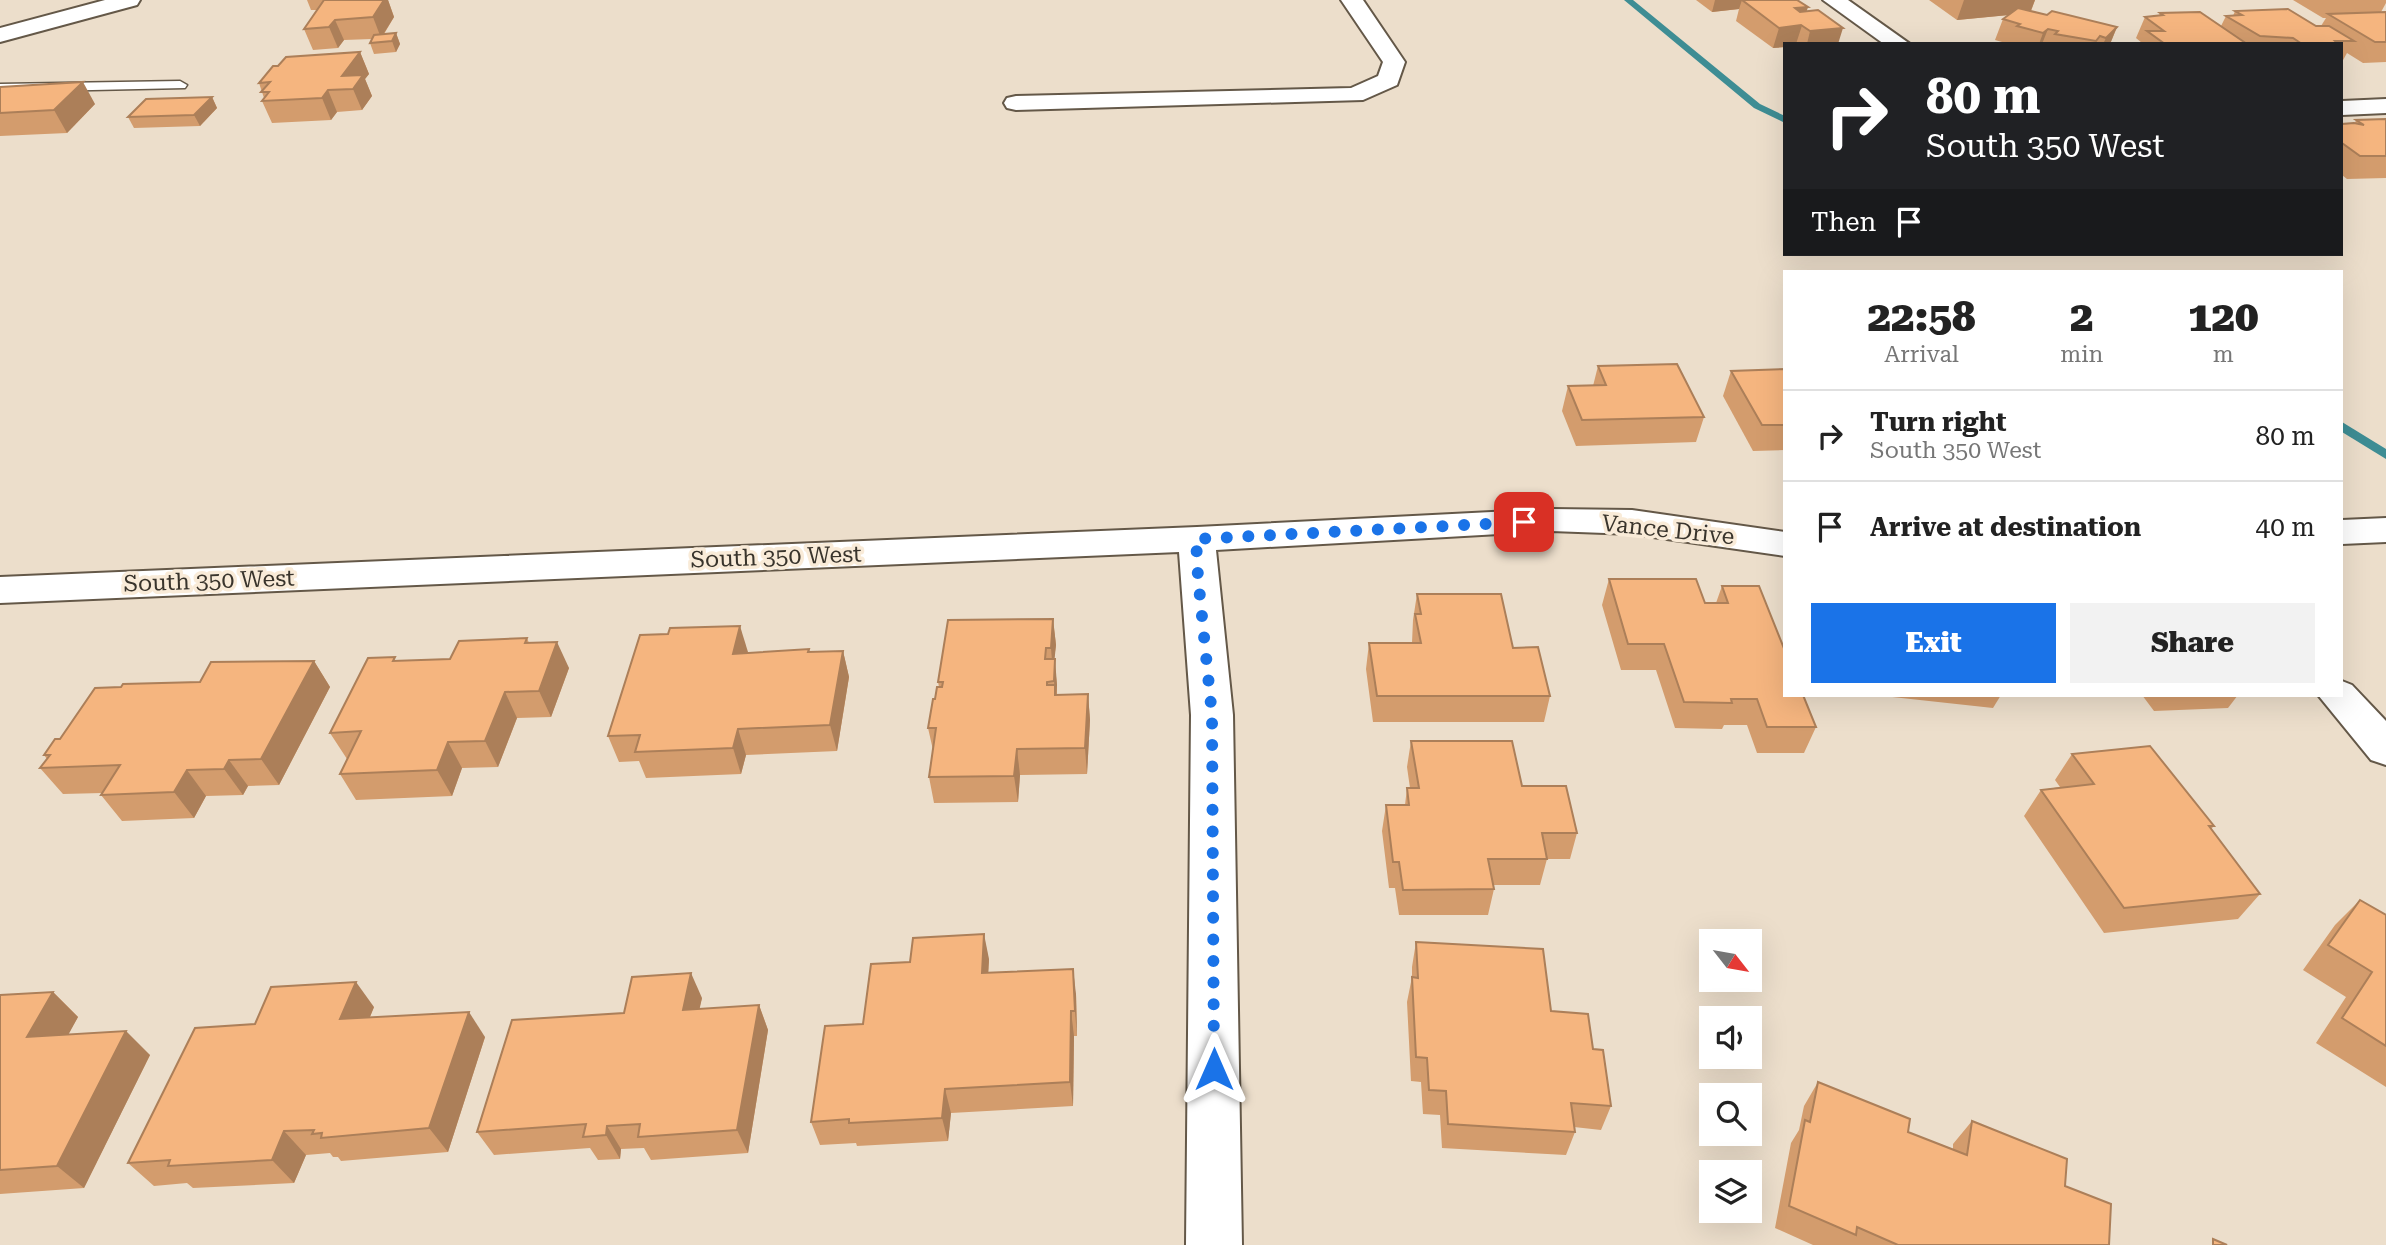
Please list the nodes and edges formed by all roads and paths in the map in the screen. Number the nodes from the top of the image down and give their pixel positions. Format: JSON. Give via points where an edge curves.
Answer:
{"nodes":[{"id":1,"x":130,"y":0,"type":"edge"},
{"id":2,"x":1352,"y":0,"type":"edge"},
{"id":3,"x":1834,"y":0,"type":"edge"},
{"id":4,"x":0,"y":35,"type":"edge"},
{"id":5,"x":1896,"y":42,"type":"edge"},
{"id":6,"x":180,"y":85,"type":"dead end"},
{"id":7,"x":0,"y":88,"type":"edge"},
{"id":8,"x":1016,"y":103,"type":"dead end"},
{"id":9,"x":2386,"y":106,"type":"edge"},
{"id":10,"x":2343,"y":108,"type":"edge"},
{"id":11,"x":1551,"y":520,"type":"joint"},
{"id":12,"x":2386,"y":530,"type":"edge"},
{"id":13,"x":2343,"y":532,"type":"edge"},
{"id":14,"x":1196,"y":539,"type":"junction"},
{"id":15,"x":1783,"y":544,"type":"edge"},
{"id":16,"x":0,"y":590,"type":"edge"},
{"id":17,"x":2340,"y":697,"type":"edge"},
{"id":18,"x":2386,"y":749,"type":"edge"},
{"id":19,"x":1214,"y":1245,"type":"edge"}],
"edges":[{"from":1,"to":4,"type":"street"},
{"from":2,"to":8,"type":"street","via":[[1394,62],[1389,80],[1355,95]]},
{"from":3,"to":5,"type":"street"},
{"from":6,"to":7,"type":"lane"},
{"from":9,"to":10,"type":"street"},
{"from":11,"to":14,"type":"street","name":"South 350 West"},
{"from":11,"to":15,"type":"street","name":"Vance Drive","via":[[1632,522]]},
{"from":12,"to":13,"type":"street"},
{"from":14,"to":16,"type":"street","name":"South 350 West"},
{"from":14,"to":19,"type":"street","via":[[1212,715]]},
{"from":17,"to":18,"type":"street"}]}
